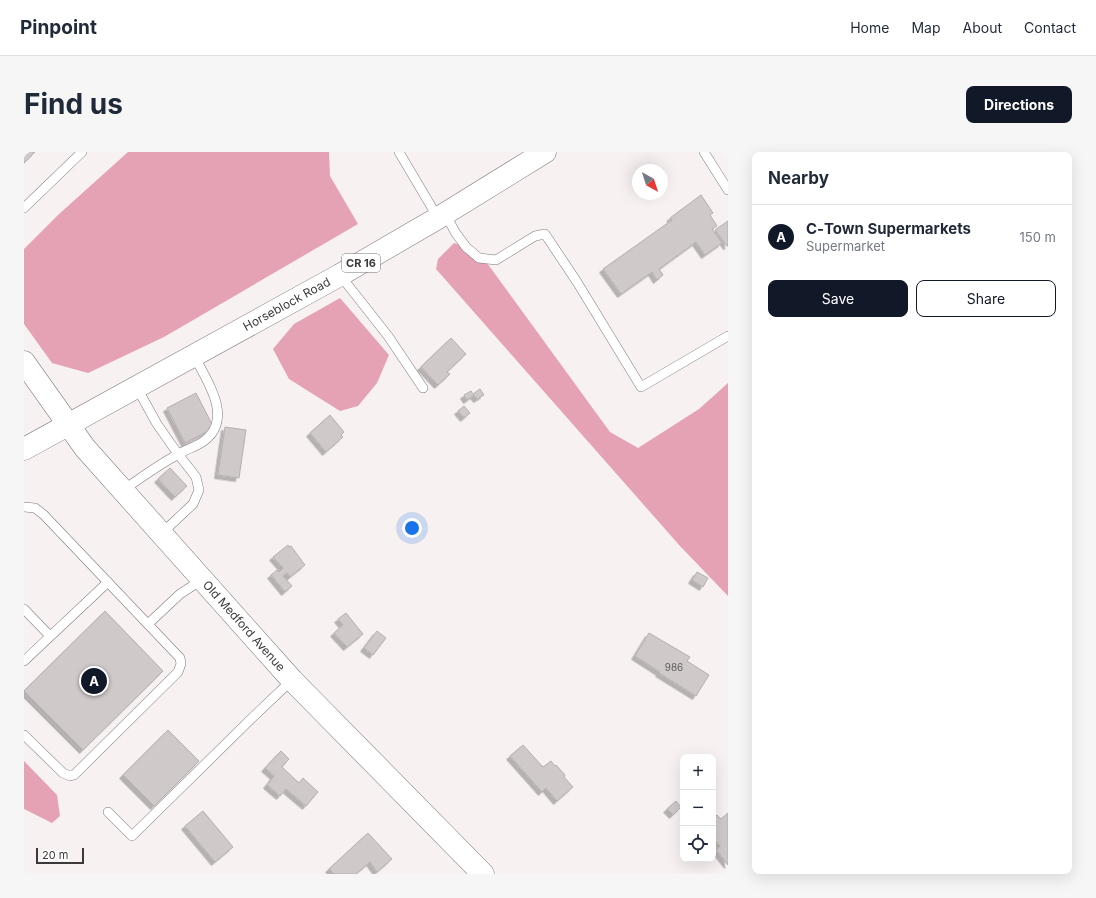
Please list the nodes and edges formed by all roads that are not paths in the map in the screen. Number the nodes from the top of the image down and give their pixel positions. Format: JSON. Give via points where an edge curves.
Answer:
{"nodes":[{"id":1,"x":82,"y":152,"type":"edge"},
{"id":2,"x":399,"y":152,"type":"edge"},
{"id":3,"x":545,"y":152,"type":"edge"},
{"id":4,"x":704,"y":152,"type":"edge"},
{"id":5,"x":728,"y":190,"type":"edge"},
{"id":6,"x":24,"y":208,"type":"edge"},
{"id":7,"x":442,"y":216,"type":"junction"},
{"id":8,"x":340,"y":275,"type":"junction"},
{"id":9,"x":728,"y":336,"type":"edge"},
{"id":10,"x":194,"y":356,"type":"junction"},
{"id":11,"x":24,"y":362,"type":"edge"},
{"id":12,"x":137,"y":388,"type":"junction"},
{"id":13,"x":422,"y":388,"type":"dead end"},
{"id":14,"x":68,"y":424,"type":"junction"},
{"id":15,"x":24,"y":449,"type":"edge"},
{"id":16,"x":178,"y":454,"type":"junction"},
{"id":17,"x":123,"y":490,"type":"junction"},
{"id":18,"x":24,"y":507,"type":"edge"},
{"id":19,"x":162,"y":533,"type":"junction"},
{"id":20,"x":203,"y":579,"type":"junction"},
{"id":21,"x":108,"y":582,"type":"junction"},
{"id":22,"x":24,"y":609,"type":"edge"},
{"id":23,"x":148,"y":624,"type":"junction"},
{"id":24,"x":50,"y":636,"type":"junction"},
{"id":25,"x":24,"y":661,"type":"edge"},
{"id":26,"x":292,"y":680,"type":"junction"},
{"id":27,"x":24,"y":735,"type":"edge"},
{"id":28,"x":108,"y":812,"type":"dead end"},
{"id":29,"x":483,"y":874,"type":"edge"}],
"edges":[{"from":1,"to":6,"type":"lane"},
{"from":2,"to":7,"type":"lane"},
{"from":3,"to":7,"type":"street","name":"Horseblock Road","number":"CR 16"},
{"from":4,"to":5,"type":"lane"},
{"from":7,"to":8,"type":"street","name":"Horseblock Road","number":"CR 16"},
{"from":7,"to":9,"type":"lane","via":[[466,247],[479,258],[496,260],[535,236],[545,234],[641,387]]},
{"from":8,"to":10,"type":"street","name":"Horseblock Road","number":"CR 16"},
{"from":8,"to":13,"type":"lane","via":[[388,336]]},
{"from":10,"to":12,"type":"street","name":"Horseblock Road","number":"CR 16"},
{"from":10,"to":16,"type":"lane","via":[[218,404],[219,416],[216,429],[205,440]]},
{"from":11,"to":14,"type":"street","name":"Old Medford Avenue"},
{"from":12,"to":14,"type":"street","name":"Horseblock Road","number":"CR 16"},
{"from":12,"to":16,"type":"lane","via":[[157,424]]},
{"from":14,"to":15,"type":"street","name":"Horseblock Road","number":"CR 16"},
{"from":14,"to":17,"type":"street","name":"Old Medford Avenue","via":[[85,448]]},
{"from":16,"to":17,"type":"lane"},
{"from":16,"to":19,"type":"lane","via":[[196,477],[199,490],[194,504]]},
{"from":17,"to":19,"type":"street","name":"Old Medford Avenue"},
{"from":18,"to":21,"type":"lane","via":[[35,508],[44,515]]},
{"from":19,"to":20,"type":"street","name":"Old Medford Avenue"},
{"from":20,"to":23,"type":"lane","via":[[180,594]]},
{"from":20,"to":26,"type":"street","name":"Old Medford Avenue"},
{"from":21,"to":23,"type":"lane"},
{"from":21,"to":24,"type":"lane"},
{"from":22,"to":24,"type":"lane"},
{"from":23,"to":27,"type":"lane","via":[[180,658],[178,672],[74,775],[63,773]]},
{"from":24,"to":25,"type":"lane"},
{"from":26,"to":28,"type":"lane","via":[[132,836]]},
{"from":26,"to":29,"type":"street","name":"Old Medford Avenue"}]}
